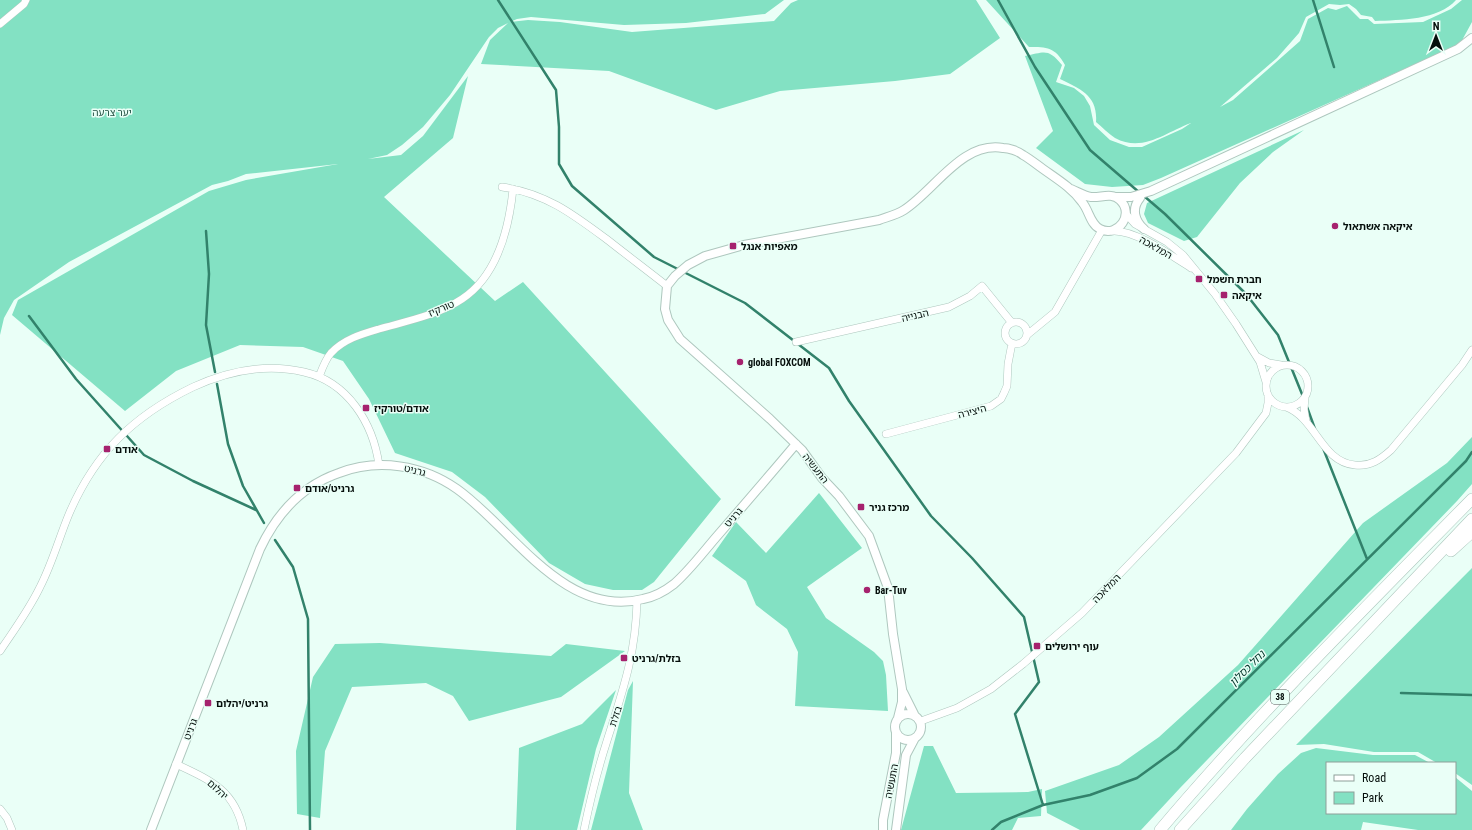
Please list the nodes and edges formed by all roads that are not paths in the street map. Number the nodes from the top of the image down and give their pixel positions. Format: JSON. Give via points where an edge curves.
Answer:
{"nodes":[{"id":1,"x":26,"y":0,"type":"edge"},
{"id":2,"x":0,"y":24,"type":"edge"},
{"id":3,"x":1472,"y":38,"type":"edge"},
{"id":4,"x":1472,"y":47,"type":"edge"},
{"id":5,"x":1458,"y":49,"type":"junction"},
{"id":6,"x":502,"y":188,"type":"dead end"},
{"id":7,"x":513,"y":189,"type":"junction"},
{"id":8,"x":1071,"y":190,"type":"junction"},
{"id":9,"x":1151,"y":191,"type":"junction"},
{"id":10,"x":1103,"y":196,"type":"junction"},
{"id":11,"x":1116,"y":197,"type":"junction"},
{"id":12,"x":1140,"y":198,"type":"junction"},
{"id":13,"x":1126,"y":214,"type":"junction"},
{"id":14,"x":1090,"y":216,"type":"junction"},
{"id":15,"x":1144,"y":229,"type":"junction"},
{"id":16,"x":1102,"y":230,"type":"junction"},
{"id":17,"x":1113,"y":231,"type":"junction"},
{"id":18,"x":1196,"y":271,"type":"junction"},
{"id":19,"x":667,"y":286,"type":"junction"},
{"id":20,"x":1012,"y":323,"type":"junction"},
{"id":21,"x":1027,"y":335,"type":"junction"},
{"id":22,"x":796,"y":342,"type":"dead end"},
{"id":23,"x":1012,"y":343,"type":"junction"},
{"id":24,"x":1472,"y":350,"type":"edge"},
{"id":25,"x":1255,"y":354,"type":"junction"},
{"id":26,"x":1284,"y":365,"type":"junction"},
{"id":27,"x":319,"y":377,"type":"junction"},
{"id":28,"x":1266,"y":382,"type":"junction"},
{"id":29,"x":1268,"y":395,"type":"junction"},
{"id":30,"x":1306,"y":395,"type":"junction"},
{"id":31,"x":1284,"y":406,"type":"junction"},
{"id":32,"x":1262,"y":418,"type":"junction"},
{"id":33,"x":1307,"y":423,"type":"junction"},
{"id":34,"x":886,"y":434,"type":"dead end"},
{"id":35,"x":796,"y":444,"type":"junction"},
{"id":36,"x":379,"y":465,"type":"junction"},
{"id":37,"x":1472,"y":498,"type":"edge"},
{"id":38,"x":1472,"y":519,"type":"edge"},
{"id":39,"x":1472,"y":532,"type":"edge"},
{"id":40,"x":637,"y":600,"type":"junction"},
{"id":41,"x":1373,"y":624,"type":"junction"},
{"id":42,"x":0,"y":651,"type":"edge"},
{"id":43,"x":902,"y":689,"type":"junction"},
{"id":44,"x":914,"y":714,"type":"junction"},
{"id":45,"x":898,"y":718,"type":"junction"},
{"id":46,"x":921,"y":721,"type":"junction"},
{"id":47,"x":896,"y":732,"type":"junction"},
{"id":48,"x":915,"y":738,"type":"junction"},
{"id":49,"x":176,"y":764,"type":"junction"},
{"id":50,"x":0,"y":809,"type":"edge"},
{"id":51,"x":12,"y":830,"type":"edge"},
{"id":52,"x":151,"y":830,"type":"edge"},
{"id":53,"x":243,"y":830,"type":"edge"},
{"id":54,"x":584,"y":830,"type":"edge"},
{"id":55,"x":883,"y":830,"type":"edge"},
{"id":56,"x":896,"y":830,"type":"edge"},
{"id":57,"x":1160,"y":830,"type":"edge"},
{"id":58,"x":1180,"y":830,"type":"edge"}],
"edges":[{"from":1,"to":2,"type":"street"},
{"from":3,"to":5,"type":"street"},
{"from":4,"to":5,"type":"street"},
{"from":5,"to":9,"type":"street"},
{"from":6,"to":7,"type":"street"},
{"from":7,"to":19,"type":"street","via":[[543,198],[566,210]]},
{"from":7,"to":27,"type":"street","name":"טורקיז","via":[[508,223],[498,253],[484,278],[474,289],[450,306],[346,341],[327,359]]},
{"from":8,"to":10,"type":"street","via":[[1089,196]]},
{"from":8,"to":14,"type":"street","via":[[1082,201]]},
{"from":8,"to":19,"type":"street","via":[[1023,154],[1004,148],[989,147],[964,157],[916,201],[893,216],[744,245],[705,256],[688,265]]},
{"from":9,"to":11,"type":"street","via":[[1134,196]]},
{"from":9,"to":12,"type":"street"},
{"from":10,"to":11,"type":"street"},
{"from":10,"to":14,"type":"street","via":[[1092,205]]},
{"from":11,"to":13,"type":"street","via":[[1123,203]]},
{"from":12,"to":13,"type":"street","via":[[1132,204]]},
{"from":12,"to":15,"type":"street","via":[[1135,206],[1135,214]]},
{"from":13,"to":15,"type":"street","name":"המלאכה","via":[[1132,222]]},
{"from":13,"to":17,"type":"street","via":[[1121,226]]},
{"from":14,"to":16,"type":"street","via":[[1095,226]]},
{"from":15,"to":18,"type":"street","name":"המלאכה","via":[[1177,249]]},
{"from":16,"to":17,"type":"street"},
{"from":16,"to":21,"type":"street","via":[[1054,312]]},
{"from":17,"to":18,"type":"street","name":"המלאכה","via":[[1128,233],[1150,243]]},
{"from":18,"to":25,"type":"street","name":"המלאכה","via":[[1225,308]]},
{"from":19,"to":35,"type":"street","name":"התעשיה","via":[[665,309],[670,324],[680,339]]},
{"from":20,"to":21,"type":"street","via":[[1018,322],[1023,325]]},
{"from":20,"to":22,"type":"street","name":"הבנייה","via":[[982,286],[949,307]]},
{"from":20,"to":23,"type":"street","via":[[1007,326],[1005,335]]},
{"from":21,"to":23,"type":"street","via":[[1019,344]]},
{"from":23,"to":34,"type":"street","name":"היצירה","via":[[1007,386],[1002,399],[997,403]]},
{"from":24,"to":33,"type":"street","via":[[1391,450],[1372,463],[1358,466],[1338,460]]},
{"from":25,"to":26,"type":"street","name":"המלאכה","via":[[1269,363]]},
{"from":25,"to":28,"type":"street","name":"המלאכה"},
{"from":26,"to":28,"type":"street","via":[[1272,371]]},
{"from":26,"to":30,"type":"street","via":[[1297,367],[1304,373],[1308,386]]},
{"from":27,"to":36,"type":"street","via":[[339,389],[363,416],[374,438]]},
{"from":27,"to":42,"type":"street","via":[[290,369],[235,372],[183,392],[126,430],[109,448],[85,483],[69,514],[40,588]]},
{"from":28,"to":29,"type":"street"},
{"from":29,"to":31,"type":"street","via":[[1275,403]]},
{"from":29,"to":32,"type":"street","name":"המלאכה","via":[[1268,406]]},
{"from":30,"to":31,"type":"street","via":[[1298,404]]},
{"from":30,"to":33,"type":"street","via":[[1304,409]]},
{"from":31,"to":32,"type":"street","name":"המלאכה"},
{"from":31,"to":33,"type":"street","via":[[1297,412]]},
{"from":32,"to":46,"type":"street","name":"המלאכה","via":[[1223,467],[1058,635],[991,689],[956,708]]},
{"from":35,"to":40,"type":"street","name":"גרניט","via":[[674,584],[660,593]]},
{"from":35,"to":43,"type":"street","name":"התעשיה","via":[[869,536],[888,588]]},
{"from":36,"to":40,"type":"street","name":"גרניט","via":[[426,472],[446,482],[467,497],[550,574],[569,587],[596,598],[628,602]]},
{"from":36,"to":49,"type":"street","name":"גרניט","via":[[344,471],[314,483],[291,501],[273,523],[260,549]]},
{"from":37,"to":57,"type":"highway","number":"38","via":[[1304,672]]},
{"from":38,"to":41,"type":"highway","number":"38"},
{"from":39,"to":41,"type":"highway"},
{"from":40,"to":54,"type":"street","name":"בזלת","via":[[631,662],[600,765]]},
{"from":41,"to":58,"type":"highway","number":"38"},
{"from":43,"to":44,"type":"street","name":"התעשיה"},
{"from":43,"to":45,"type":"street","name":"התעשיה"},
{"from":44,"to":45,"type":"street"},
{"from":44,"to":46,"type":"street"},
{"from":45,"to":47,"type":"street"},
{"from":46,"to":48,"type":"street","via":[[922,729]]},
{"from":47,"to":48,"type":"street","via":[[906,740]]},
{"from":47,"to":55,"type":"street","name":"התעשיה","via":[[896,752]]},
{"from":48,"to":56,"type":"street","via":[[906,756]]},
{"from":49,"to":52,"type":"street","name":"גרניט"},
{"from":49,"to":53,"type":"street","name":"יהלום","via":[[206,778],[225,793],[241,817]]},
{"from":50,"to":51,"type":"street"}]}
